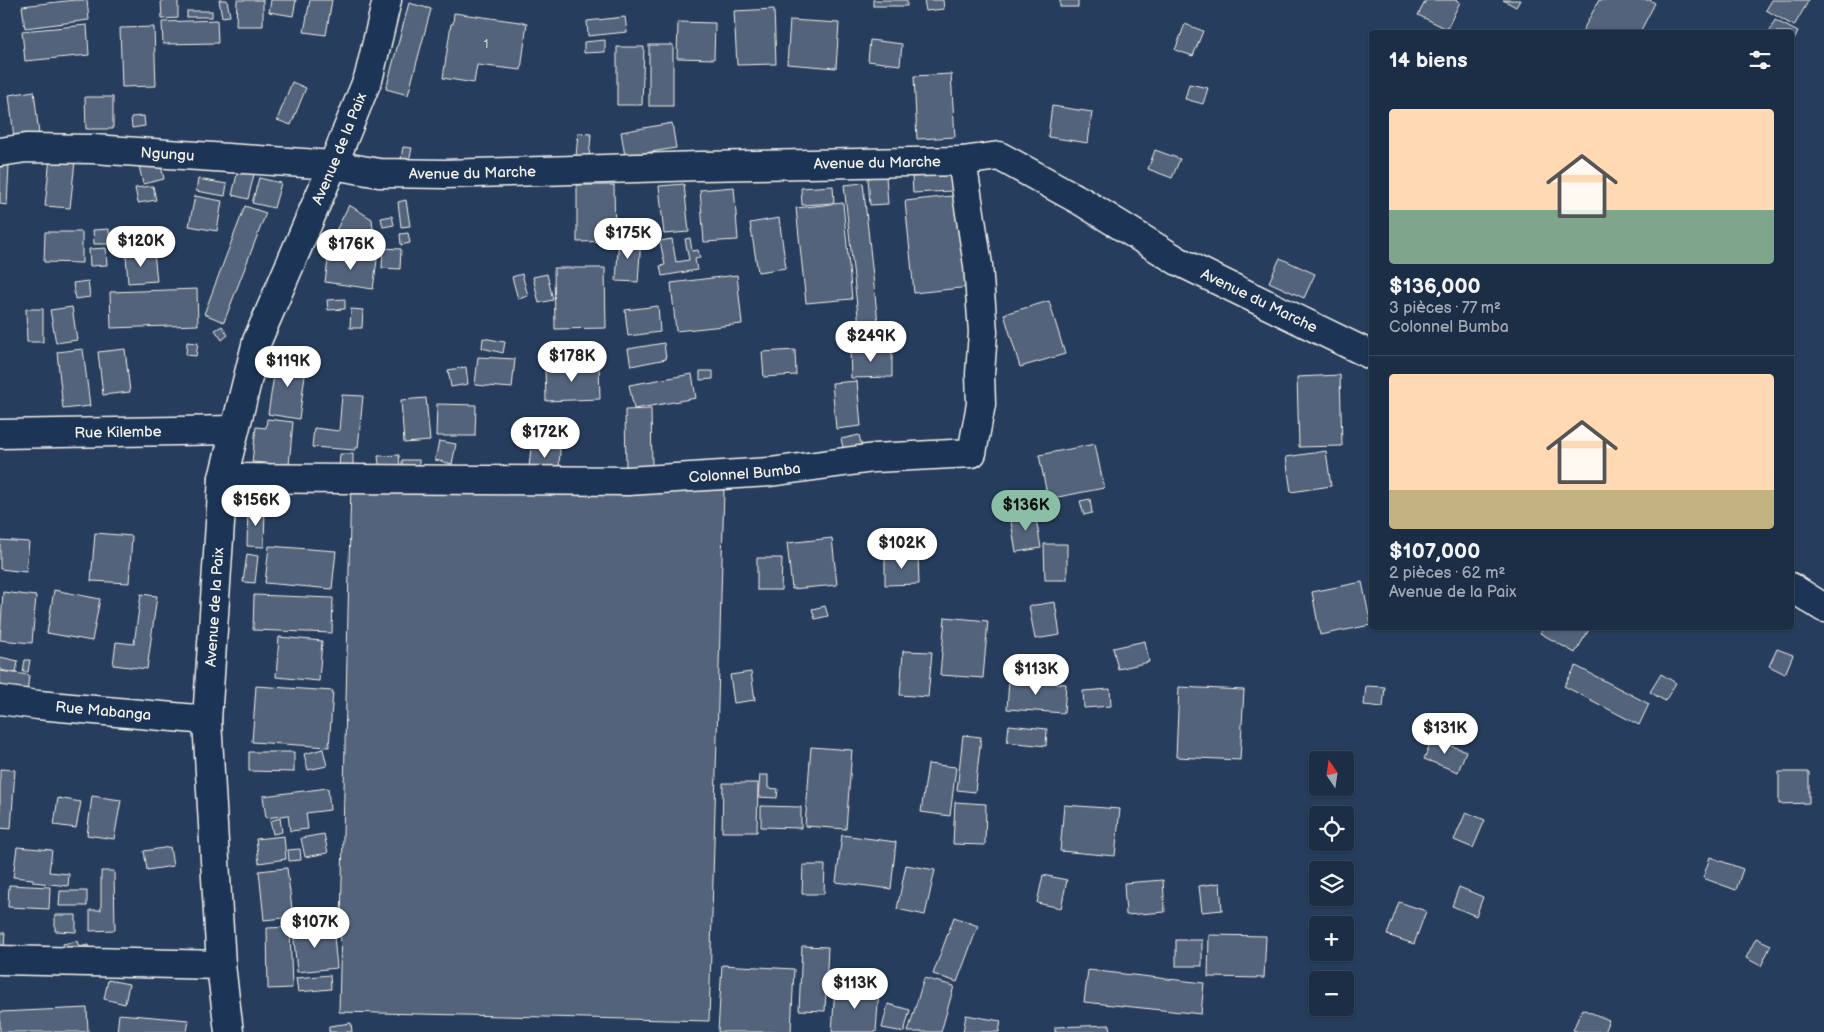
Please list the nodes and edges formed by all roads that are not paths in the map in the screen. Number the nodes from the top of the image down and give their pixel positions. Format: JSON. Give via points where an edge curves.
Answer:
{"nodes":[{"id":1,"x":386,"y":0,"type":"edge"},
{"id":2,"x":0,"y":152,"type":"edge"},
{"id":3,"x":962,"y":161,"type":"junction"},
{"id":4,"x":333,"y":165,"type":"junction"},
{"id":5,"x":1369,"y":354,"type":"edge"},
{"id":6,"x":234,"y":430,"type":"junction"},
{"id":7,"x":0,"y":434,"type":"edge"},
{"id":8,"x":223,"y":478,"type":"junction"},
{"id":9,"x":1794,"y":589,"type":"edge"},
{"id":10,"x":1824,"y":608,"type":"edge"},
{"id":11,"x":0,"y":700,"type":"edge"},
{"id":12,"x":207,"y":720,"type":"junction"},
{"id":13,"x":0,"y":960,"type":"edge"},
{"id":14,"x":220,"y":965,"type":"junction"},
{"id":15,"x":229,"y":1032,"type":"edge"}],
"edges":[{"from":1,"to":4,"type":"street","name":"Avenue de la Paix","via":[[369,76]]},
{"from":2,"to":4,"type":"street","name":"Ngungu","via":[[26,148],[93,149]]},
{"from":3,"to":4,"type":"street","name":"Avenue du Marche","via":[[445,174],[380,174]]},
{"from":3,"to":5,"type":"street","name":"Avenue du Marche","via":[[1000,156],[1178,261]]},
{"from":3,"to":8,"type":"street","name":"Colonnel Bumba","via":[[978,265],[983,332],[981,404],[972,453],[874,458],[770,472],[628,481]]},
{"from":4,"to":6,"type":"street","name":"Avenue de la Paix","via":[[257,341]]},
{"from":6,"to":7,"type":"street","name":"Rue Kilembe"},
{"from":6,"to":8,"type":"street","name":"Avenue de la Paix"},
{"from":8,"to":12,"type":"street","name":"Avenue de la Paix"},
{"from":9,"to":10,"type":"street"},
{"from":11,"to":12,"type":"street","name":"Rue Mabanga"},
{"from":12,"to":14,"type":"street","name":"Avenue de la Paix"},
{"from":13,"to":14,"type":"street"},
{"from":14,"to":15,"type":"street","name":"Avenue de la Paix"}]}
